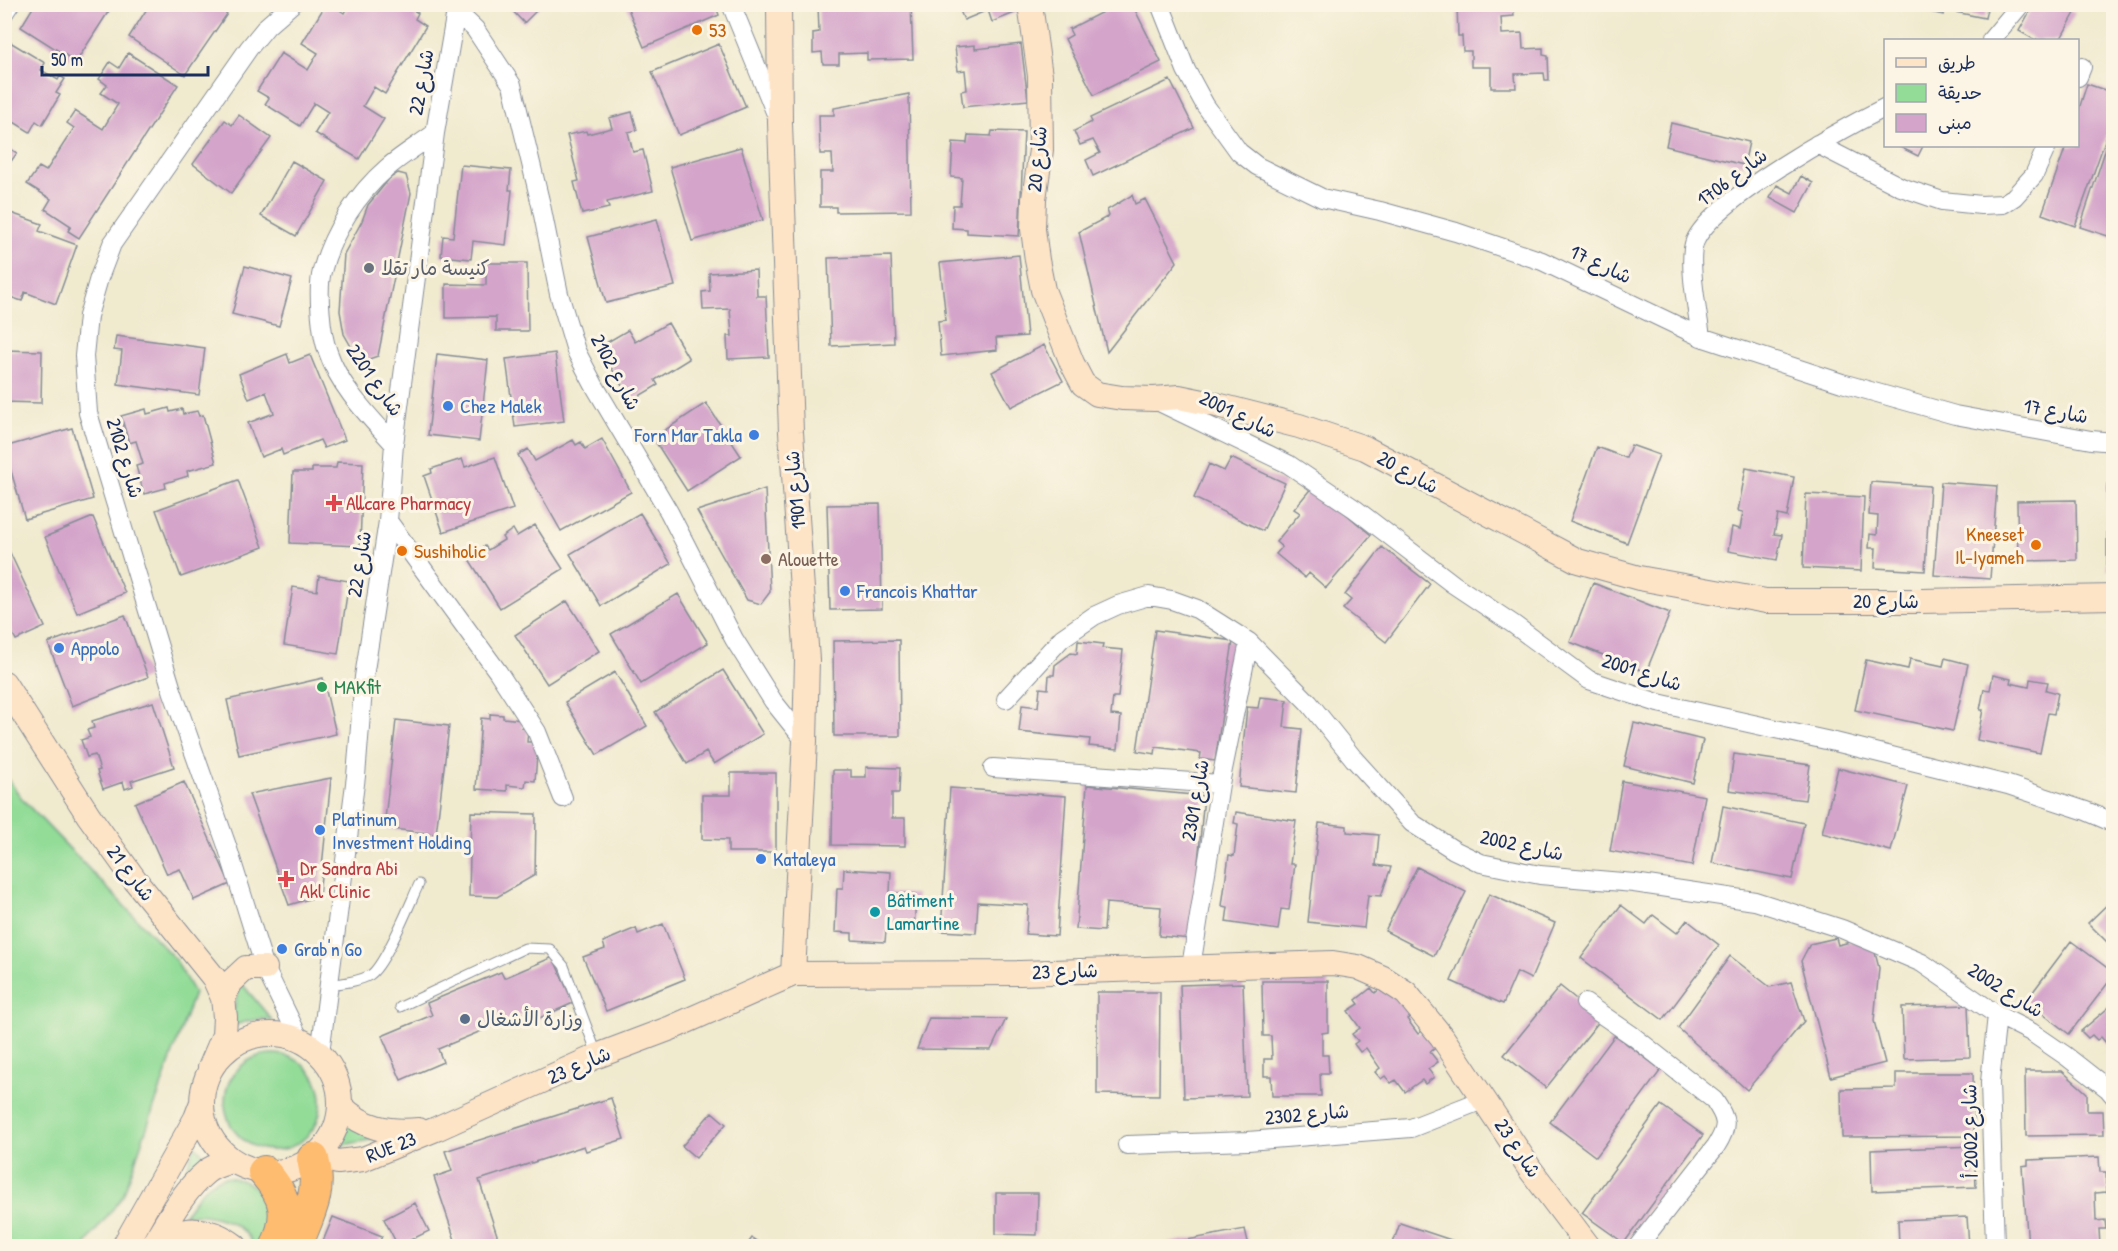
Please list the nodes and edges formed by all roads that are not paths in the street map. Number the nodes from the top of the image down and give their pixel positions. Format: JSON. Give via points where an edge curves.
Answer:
{"nodes":[{"id":1,"x":10,"y":4,"type":"edge"},
{"id":2,"x":292,"y":4,"type":"edge"},
{"id":3,"x":731,"y":4,"type":"edge"},
{"id":4,"x":779,"y":4,"type":"edge"},
{"id":5,"x":1030,"y":4,"type":"edge"},
{"id":6,"x":1160,"y":4,"type":"edge"},
{"id":7,"x":2021,"y":4,"type":"edge"},
{"id":8,"x":451,"y":8,"type":"edge"},
{"id":9,"x":4,"y":13,"type":"edge"},
{"id":10,"x":1992,"y":39,"type":"edge"},
{"id":11,"x":1884,"y":108,"type":"edge"},
{"id":12,"x":780,"y":123,"type":"junction"},
{"id":13,"x":435,"y":133,"type":"junction"},
{"id":14,"x":1817,"y":144,"type":"junction"},
{"id":15,"x":2047,"y":147,"type":"edge"},
{"id":16,"x":1701,"y":337,"type":"junction"},
{"id":17,"x":1154,"y":399,"type":"junction"},
{"id":18,"x":2114,"y":442,"type":"edge"},
{"id":19,"x":394,"y":444,"type":"junction"},
{"id":20,"x":388,"y":520,"type":"junction"},
{"id":21,"x":2114,"y":597,"type":"edge"},
{"id":22,"x":1249,"y":642,"type":"junction"},
{"id":23,"x":4,"y":682,"type":"edge"},
{"id":24,"x":1006,"y":699,"type":"dead end"},
{"id":25,"x":805,"y":741,"type":"junction"},
{"id":26,"x":993,"y":768,"type":"dead end"},
{"id":27,"x":1220,"y":784,"type":"junction"},
{"id":28,"x":563,"y":798,"type":"dead end"},
{"id":29,"x":2114,"y":823,"type":"edge"},
{"id":30,"x":418,"y":884,"type":"dead end"},
{"id":31,"x":1191,"y":967,"type":"junction"},
{"id":32,"x":265,"y":968,"type":"junction"},
{"id":33,"x":793,"y":974,"type":"junction"},
{"id":34,"x":329,"y":984,"type":"junction"},
{"id":35,"x":223,"y":998,"type":"junction"},
{"id":36,"x":1585,"y":1004,"type":"dead end"},
{"id":37,"x":400,"y":1007,"type":"dead end"},
{"id":38,"x":1998,"y":1015,"type":"junction"},
{"id":39,"x":300,"y":1040,"type":"junction"},
{"id":40,"x":320,"y":1053,"type":"junction"},
{"id":41,"x":597,"y":1056,"type":"junction"},
{"id":42,"x":210,"y":1068,"type":"junction"},
{"id":43,"x":2114,"y":1096,"type":"edge"},
{"id":44,"x":1485,"y":1099,"type":"junction"},
{"id":45,"x":201,"y":1105,"type":"junction"},
{"id":46,"x":341,"y":1106,"type":"junction"},
{"id":47,"x":436,"y":1129,"type":"junction"},
{"id":48,"x":1127,"y":1145,"type":"dead end"},
{"id":49,"x":314,"y":1158,"type":"junction"},
{"id":50,"x":232,"y":1161,"type":"junction"},
{"id":51,"x":264,"y":1172,"type":"junction"},
{"id":52,"x":125,"y":1245,"type":"edge"},
{"id":53,"x":154,"y":1246,"type":"edge"},
{"id":54,"x":235,"y":1246,"type":"edge"},
{"id":55,"x":277,"y":1246,"type":"edge"},
{"id":56,"x":296,"y":1246,"type":"edge"},
{"id":57,"x":1588,"y":1246,"type":"edge"},
{"id":58,"x":1638,"y":1246,"type":"edge"},
{"id":59,"x":1995,"y":1246,"type":"edge"}],
"edges":[{"from":1,"to":9,"type":"street"},
{"from":2,"to":32,"type":"street","name":"شارع 2102","via":[[249,48],[112,244],[88,316],[84,356],[88,413],[172,690]]},
{"from":3,"to":12,"type":"street"},
{"from":4,"to":12,"type":"street","name":"شارع 1901"},
{"from":5,"to":17,"type":"street","name":"شارع 20","via":[[1040,76],[1041,127],[1033,229],[1043,290],[1083,384],[1097,394]]},
{"from":6,"to":16,"type":"street","name":"شارع 17","via":[[1186,70],[1205,105],[1239,152],[1257,166],[1322,198],[1456,232],[1542,261]]},
{"from":7,"to":10,"type":"street"},
{"from":8,"to":13,"type":"street","name":"شارع 22"},
{"from":8,"to":25,"type":"street","name":"شارع 2102","via":[[475,29],[512,85],[559,294],[576,351],[669,512],[734,639],[773,701]]},
{"from":11,"to":14,"type":"street","name":"شارع 1706"},
{"from":12,"to":25,"type":"street","name":"شارع 1901","via":[[790,432],[807,660]]},
{"from":13,"to":19,"type":"street","name":"شارع 22"},
{"from":13,"to":19,"type":"street","name":"شارع 2201","via":[[387,168],[358,201],[335,235],[321,273],[321,313],[327,352],[359,404]]},
{"from":14,"to":15,"type":"street","via":[[1901,187],[1942,201],[1981,205],[2003,204],[2014,197],[2034,175]]},
{"from":14,"to":16,"type":"street","name":"شارع 1706","via":[[1706,223],[1694,243],[1691,264]]},
{"from":16,"to":18,"type":"street","name":"شارع 17","via":[[1954,415]]},
{"from":17,"to":21,"type":"street","name":"شارع 20","via":[[1179,397],[1213,404],[1365,448],[1578,561],[1639,578],[1766,601]]},
{"from":17,"to":29,"type":"street","name":"شارع 2001","via":[[1288,464],[1589,680],[1658,703],[2008,785]]},
{"from":19,"to":20,"type":"street","name":"شارع 22"},
{"from":20,"to":28,"type":"street","via":[[537,732]]},
{"from":20,"to":34,"type":"street","name":"شارع 22","via":[[364,677],[356,776]]},
{"from":22,"to":24,"type":"street","name":"شارع 2002","via":[[1197,609],[1149,596],[1135,599],[1094,616],[1062,638]]},
{"from":22,"to":27,"type":"street","name":"شارع 2301"},
{"from":22,"to":38,"type":"street","name":"شارع 2002","via":[[1309,703],[1412,823],[1454,850],[1481,863],[1540,875],[1634,883],[1755,901],[1842,929],[1922,963]]},
{"from":23,"to":35,"type":"street","name":"شارع 21","via":[[89,816],[214,978]]},
{"from":25,"to":33,"type":"street","name":"شارع 1901"},
{"from":26,"to":27,"type":"street"},
{"from":27,"to":31,"type":"street","name":"شارع 2301"},
{"from":30,"to":34,"type":"lane","via":[[388,950],[371,975]]},
{"from":31,"to":33,"type":"street","name":"شارع 23"},
{"from":31,"to":44,"type":"street","name":"شارع 23","via":[[1333,963],[1383,978],[1406,993],[1427,1016]]},
{"from":32,"to":35,"type":"street","via":[[246,968],[231,982]]},
{"from":32,"to":39,"type":"street","name":"شارع 2102"},
{"from":33,"to":41,"type":"street","name":"شارع 23"},
{"from":34,"to":40,"type":"street","name":"شارع 22"},
{"from":35,"to":42,"type":"street","name":"شارع 21","via":[[224,1035]]},
{"from":36,"to":58,"type":"street","via":[[1714,1100],[1725,1122],[1716,1146]]},
{"from":37,"to":41,"type":"lane","via":[[525,948],[550,949],[564,966]]},
{"from":38,"to":43,"type":"street","name":"شارع 2002","via":[[2066,1056]]},
{"from":38,"to":59,"type":"street","name":"شارع 2002 أ","via":[[1990,1082]]},
{"from":39,"to":40,"type":"street"},
{"from":39,"to":42,"type":"street","via":[[280,1034],[249,1037],[223,1052]]},
{"from":40,"to":46,"type":"street","via":[[339,1086]]},
{"from":41,"to":47,"type":"street","name":"شارع 23"},
{"from":42,"to":45,"type":"street"},
{"from":44,"to":48,"type":"street","name":"شارع 2302","via":[[1411,1128],[1248,1141]]},
{"from":44,"to":57,"type":"street","name":"شارع 23","via":[[1530,1169]]},
{"from":45,"to":50,"type":"street","via":[[210,1136]]},
{"from":45,"to":52,"type":"street"},
{"from":46,"to":47,"type":"street","name":"RUE 23","via":[[379,1129]]},
{"from":46,"to":49,"type":"street","via":[[338,1125],[329,1143]]},
{"from":47,"to":49,"type":"street","name":"RUE 23","via":[[363,1159],[338,1162]]},
{"from":49,"to":51,"type":"street","via":[[290,1170]]},
{"from":49,"to":56,"type":"highway","via":[[315,1197]]},
{"from":50,"to":51,"type":"street"},
{"from":50,"to":53,"type":"street","via":[[206,1172],[186,1195]]},
{"from":51,"to":55,"type":"highway","via":[[277,1187],[284,1204],[285,1222]]},
{"from":53,"to":54,"type":"street","via":[[180,1232],[199,1230],[218,1235]]}]}
